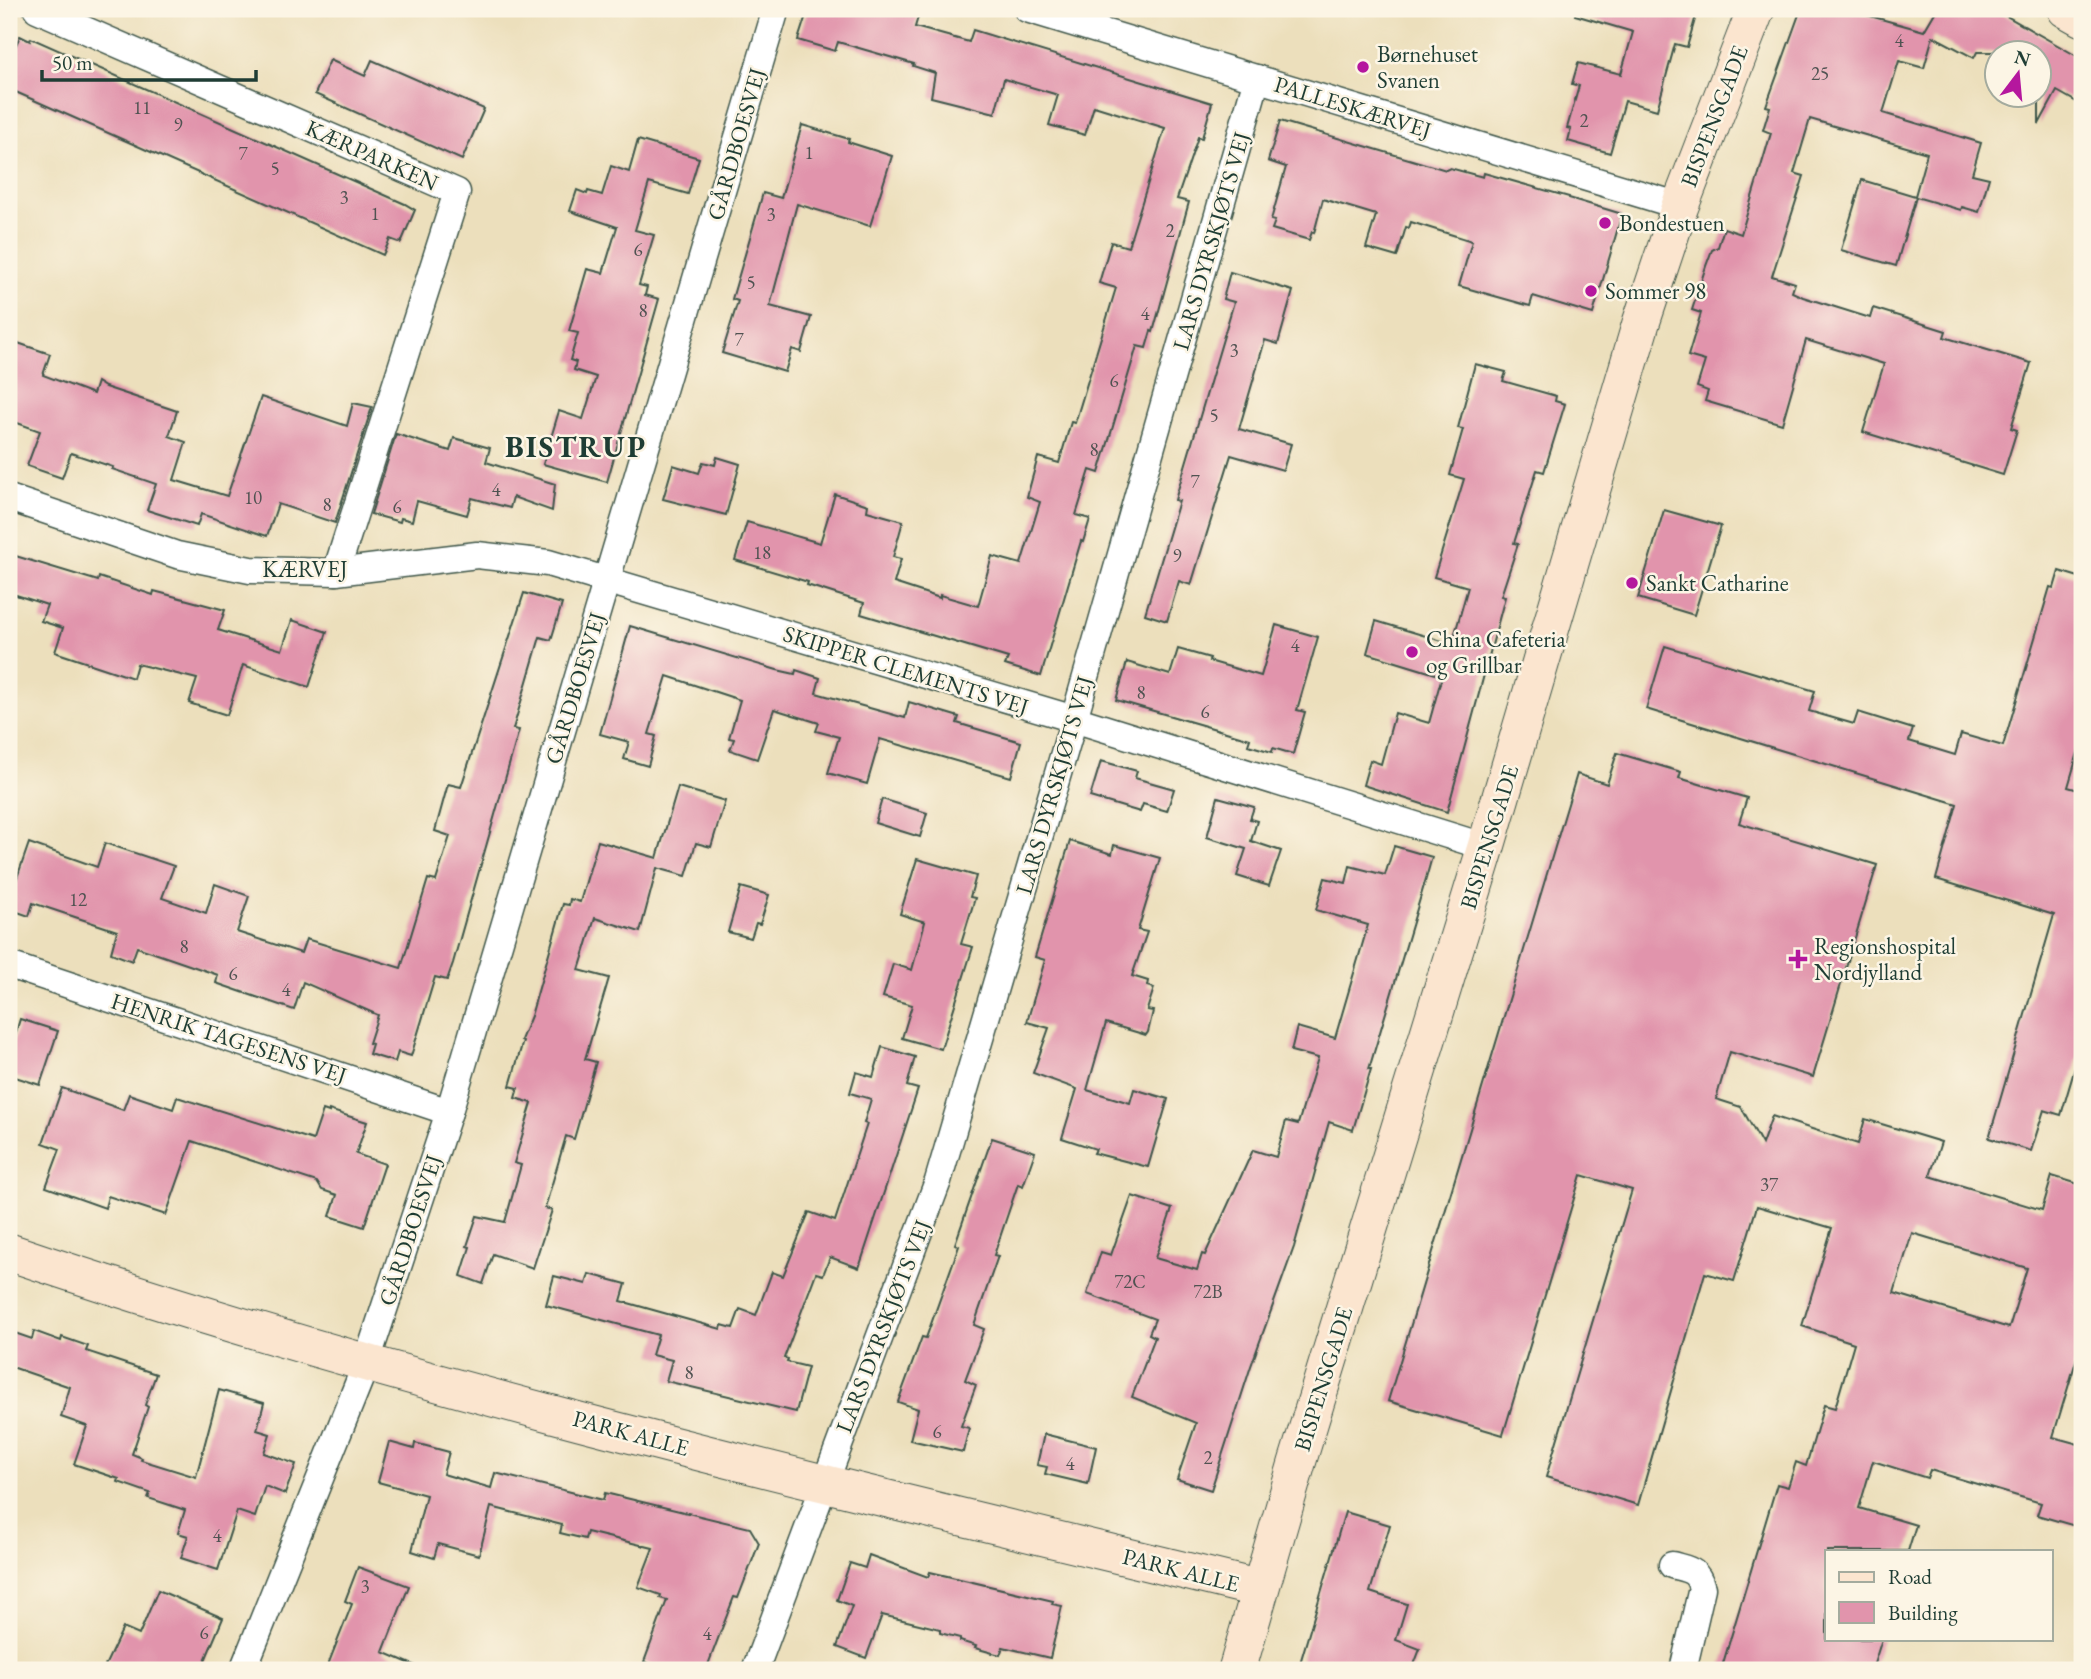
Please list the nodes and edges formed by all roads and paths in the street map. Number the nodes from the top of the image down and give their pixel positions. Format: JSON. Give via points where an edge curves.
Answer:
{"nodes":[{"id":1,"x":37,"y":9,"type":"edge"},
{"id":2,"x":776,"y":9,"type":"edge"},
{"id":3,"x":1027,"y":9,"type":"edge"},
{"id":4,"x":1756,"y":9,"type":"edge"},
{"id":5,"x":2066,"y":9,"type":"edge"},
{"id":6,"x":2082,"y":18,"type":"edge"},
{"id":7,"x":1257,"y":78,"type":"junction"},
{"id":8,"x":1679,"y":206,"type":"junction"},
{"id":9,"x":9,"y":498,"type":"edge"},
{"id":10,"x":336,"y":572,"type":"junction"},
{"id":11,"x":607,"y":581,"type":"junction"},
{"id":12,"x":1074,"y":719,"type":"junction"},
{"id":13,"x":1486,"y":847,"type":"junction"},
{"id":14,"x":9,"y":965,"type":"edge"},
{"id":15,"x":449,"y":1112,"type":"junction"},
{"id":16,"x":9,"y":1252,"type":"edge"},
{"id":17,"x":366,"y":1364,"type":"junction"},
{"id":18,"x":824,"y":1484,"type":"junction"},
{"id":19,"x":1672,"y":1565,"type":"dead end"},
{"id":20,"x":1260,"y":1589,"type":"junction"},
{"id":21,"x":243,"y":1670,"type":"edge"},
{"id":22,"x":755,"y":1670,"type":"edge"},
{"id":23,"x":1237,"y":1670,"type":"edge"},
{"id":24,"x":1683,"y":1670,"type":"edge"}],
"edges":[{"from":1,"to":10,"type":"street","name":"KÆRPARKEN","via":[[457,192]]},
{"from":2,"to":11,"type":"street","name":"GÅRDBOESVEJ"},
{"from":3,"to":7,"type":"street","name":"PALLESKÆRVEJ"},
{"from":4,"to":8,"type":"street","name":"BISPENSGADE"},
{"from":5,"to":6,"type":"street"},
{"from":7,"to":8,"type":"street","name":"PALLESKÆRVEJ"},
{"from":7,"to":12,"type":"street","name":"LARS DYRSKJØTS VEJ"},
{"from":8,"to":13,"type":"street","name":"BISPENSGADE"},
{"from":9,"to":10,"type":"street","name":"KÆRVEJ","via":[[177,555],[250,570]]},
{"from":10,"to":11,"type":"street","name":"KÆRVEJ","via":[[477,555],[548,563]]},
{"from":11,"to":12,"type":"street","name":"SKIPPER CLEMENTS VEJ"},
{"from":11,"to":15,"type":"street","name":"GÅRDBOESVEJ"},
{"from":12,"to":13,"type":"street","name":"SKIPPER CLEMENTS VEJ"},
{"from":12,"to":18,"type":"street","name":"LARS DYRSKJØTS VEJ","via":[[938,1181]]},
{"from":13,"to":20,"type":"street","name":"BISPENSGADE"},
{"from":14,"to":15,"type":"street","name":"HENRIK TAGESENS VEJ"},
{"from":15,"to":17,"type":"street","name":"GÅRDBOESVEJ"},
{"from":16,"to":17,"type":"street","name":"PARK ALLE"},
{"from":17,"to":18,"type":"street","name":"PARK ALLE"},
{"from":17,"to":21,"type":"street","name":"GÅRDBOESVEJ"},
{"from":18,"to":20,"type":"street","name":"PARK ALLE"},
{"from":18,"to":22,"type":"street","name":"LARS DYRSKJØTS VEJ"},
{"from":19,"to":24,"type":"street","via":[[1692,1570],[1702,1588]]},
{"from":20,"to":23,"type":"street","name":"BISPENSGADE"}]}
